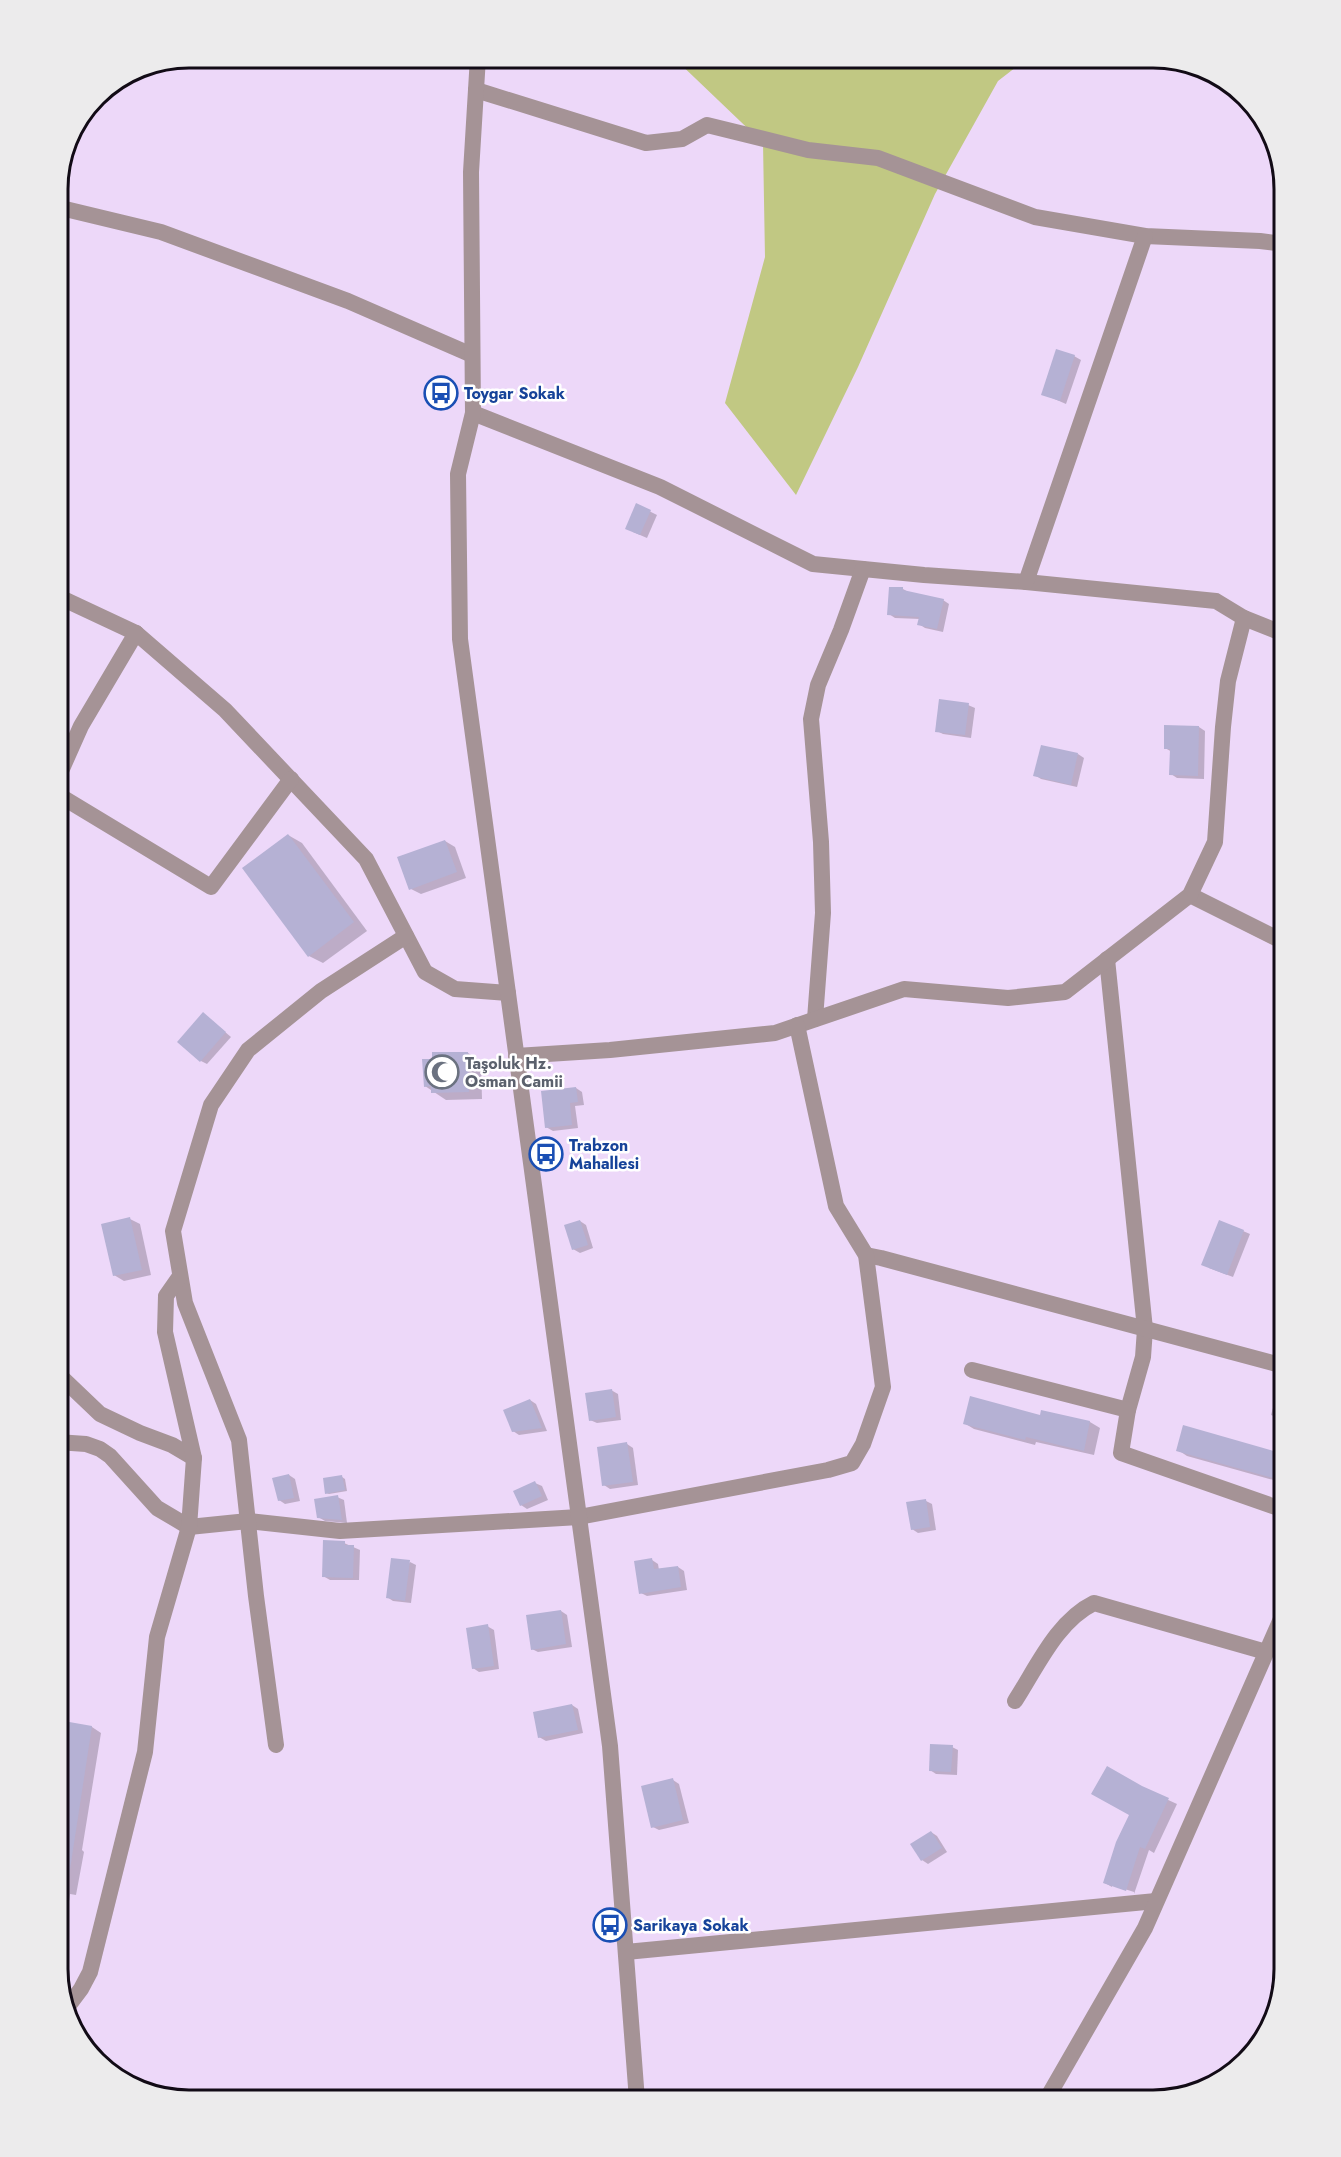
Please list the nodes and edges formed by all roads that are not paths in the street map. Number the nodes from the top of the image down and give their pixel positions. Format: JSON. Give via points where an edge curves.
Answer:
{"nodes":[{"id":1,"x":477,"y":68,"type":"edge"},
{"id":2,"x":476,"y":90,"type":"junction"},
{"id":3,"x":68,"y":210,"type":"edge"},
{"id":4,"x":1145,"y":236,"type":"junction"},
{"id":5,"x":1274,"y":243,"type":"edge"},
{"id":6,"x":472,"y":355,"type":"junction"},
{"id":7,"x":473,"y":413,"type":"junction"},
{"id":8,"x":862,"y":569,"type":"junction"},
{"id":9,"x":1026,"y":582,"type":"junction"},
{"id":10,"x":68,"y":601,"type":"edge"},
{"id":11,"x":1244,"y":618,"type":"junction"},
{"id":12,"x":1274,"y":630,"type":"edge"},
{"id":13,"x":136,"y":633,"type":"junction"},
{"id":14,"x":68,"y":755,"type":"edge"},
{"id":15,"x":291,"y":779,"type":"junction"},
{"id":16,"x":68,"y":801,"type":"edge"},
{"id":17,"x":1190,"y":896,"type":"junction"},
{"id":18,"x":406,"y":936,"type":"junction"},
{"id":19,"x":1274,"y":937,"type":"edge"},
{"id":20,"x":1107,"y":959,"type":"junction"},
{"id":21,"x":508,"y":993,"type":"junction"},
{"id":22,"x":814,"y":1019,"type":"junction"},
{"id":23,"x":797,"y":1025,"type":"junction"},
{"id":24,"x":516,"y":1056,"type":"junction"},
{"id":25,"x":866,"y":1255,"type":"junction"},
{"id":26,"x":180,"y":1276,"type":"junction"},
{"id":27,"x":1145,"y":1329,"type":"junction"},
{"id":28,"x":1274,"y":1363,"type":"edge"},
{"id":29,"x":972,"y":1370,"type":"dead end"},
{"id":30,"x":68,"y":1384,"type":"edge"},
{"id":31,"x":1128,"y":1410,"type":"junction"},
{"id":32,"x":68,"y":1443,"type":"edge"},
{"id":33,"x":194,"y":1458,"type":"junction"},
{"id":34,"x":1274,"y":1507,"type":"edge"},
{"id":35,"x":579,"y":1517,"type":"junction"},
{"id":36,"x":248,"y":1521,"type":"junction"},
{"id":37,"x":189,"y":1527,"type":"junction"},
{"id":38,"x":1274,"y":1634,"type":"edge"},
{"id":39,"x":1266,"y":1652,"type":"junction"},
{"id":40,"x":1015,"y":1701,"type":"dead end"},
{"id":41,"x":276,"y":1745,"type":"dead end"},
{"id":42,"x":1156,"y":1901,"type":"junction"},
{"id":43,"x":626,"y":1952,"type":"junction"},
{"id":44,"x":72,"y":2001,"type":"edge"},
{"id":45,"x":635,"y":2089,"type":"edge"},
{"id":46,"x":1052,"y":2090,"type":"edge"}],
"edges":[{"from":1,"to":2,"type":"street"},
{"from":2,"to":4,"type":"street","via":[[646,142],[682,139],[707,125],[808,150],[878,158],[1035,217]]},
{"from":2,"to":6,"type":"street","via":[[471,172]]},
{"from":3,"to":6,"type":"street","via":[[160,232],[348,302]]},
{"from":4,"to":5,"type":"street"},
{"from":4,"to":9,"type":"street"},
{"from":6,"to":7,"type":"street"},
{"from":7,"to":8,"type":"street","via":[[660,487],[813,564]]},
{"from":7,"to":21,"type":"street","via":[[458,474],[460,639]]},
{"from":8,"to":9,"type":"street"},
{"from":8,"to":22,"type":"street","via":[[818,686],[811,719],[823,913]]},
{"from":9,"to":11,"type":"street","via":[[1216,601]]},
{"from":10,"to":13,"type":"street"},
{"from":11,"to":12,"type":"street"},
{"from":11,"to":17,"type":"street","via":[[1228,681],[1215,842]]},
{"from":13,"to":14,"type":"street"},
{"from":13,"to":15,"type":"street","via":[[225,710]]},
{"from":15,"to":16,"type":"street","via":[[211,887]]},
{"from":15,"to":18,"type":"street","via":[[366,859]]},
{"from":17,"to":19,"type":"street"},
{"from":17,"to":20,"type":"street"},
{"from":18,"to":21,"type":"street","via":[[425,972],[454,989]]},
{"from":18,"to":26,"type":"street","via":[[321,991],[248,1050],[211,1105],[173,1231]]},
{"from":20,"to":22,"type":"street","via":[[1065,992],[1008,998],[904,989]]},
{"from":20,"to":27,"type":"street"},
{"from":21,"to":24,"type":"street"},
{"from":22,"to":23,"type":"street"},
{"from":23,"to":24,"type":"street","via":[[775,1033]]},
{"from":23,"to":25,"type":"street","via":[[836,1206]]},
{"from":24,"to":35,"type":"street"},
{"from":25,"to":27,"type":"street"},
{"from":25,"to":35,"type":"street","via":[[883,1387],[863,1444],[852,1463]]},
{"from":26,"to":33,"type":"street","via":[[166,1296],[165,1332]]},
{"from":26,"to":36,"type":"street","via":[[185,1303],[239,1440]]},
{"from":27,"to":28,"type":"street"},
{"from":27,"to":31,"type":"street","via":[[1143,1357]]},
{"from":29,"to":31,"type":"street"},
{"from":30,"to":33,"type":"street","via":[[99,1414]]},
{"from":31,"to":34,"type":"street","via":[[1121,1453]]},
{"from":32,"to":37,"type":"street","via":[[100,1449],[157,1508]]},
{"from":33,"to":37,"type":"street"},
{"from":35,"to":36,"type":"street","via":[[340,1531]]},
{"from":35,"to":43,"type":"street","via":[[610,1746]]},
{"from":36,"to":37,"type":"street"},
{"from":36,"to":41,"type":"street"},
{"from":37,"to":44,"type":"street","via":[[157,1637],[145,1752],[90,1972]]},
{"from":38,"to":39,"type":"street"},
{"from":39,"to":40,"type":"street","via":[[1094,1603],[1066,1622]]},
{"from":39,"to":42,"type":"street"},
{"from":42,"to":43,"type":"street"},
{"from":42,"to":46,"type":"street","via":[[1145,1928]]},
{"from":43,"to":45,"type":"street"}]}
